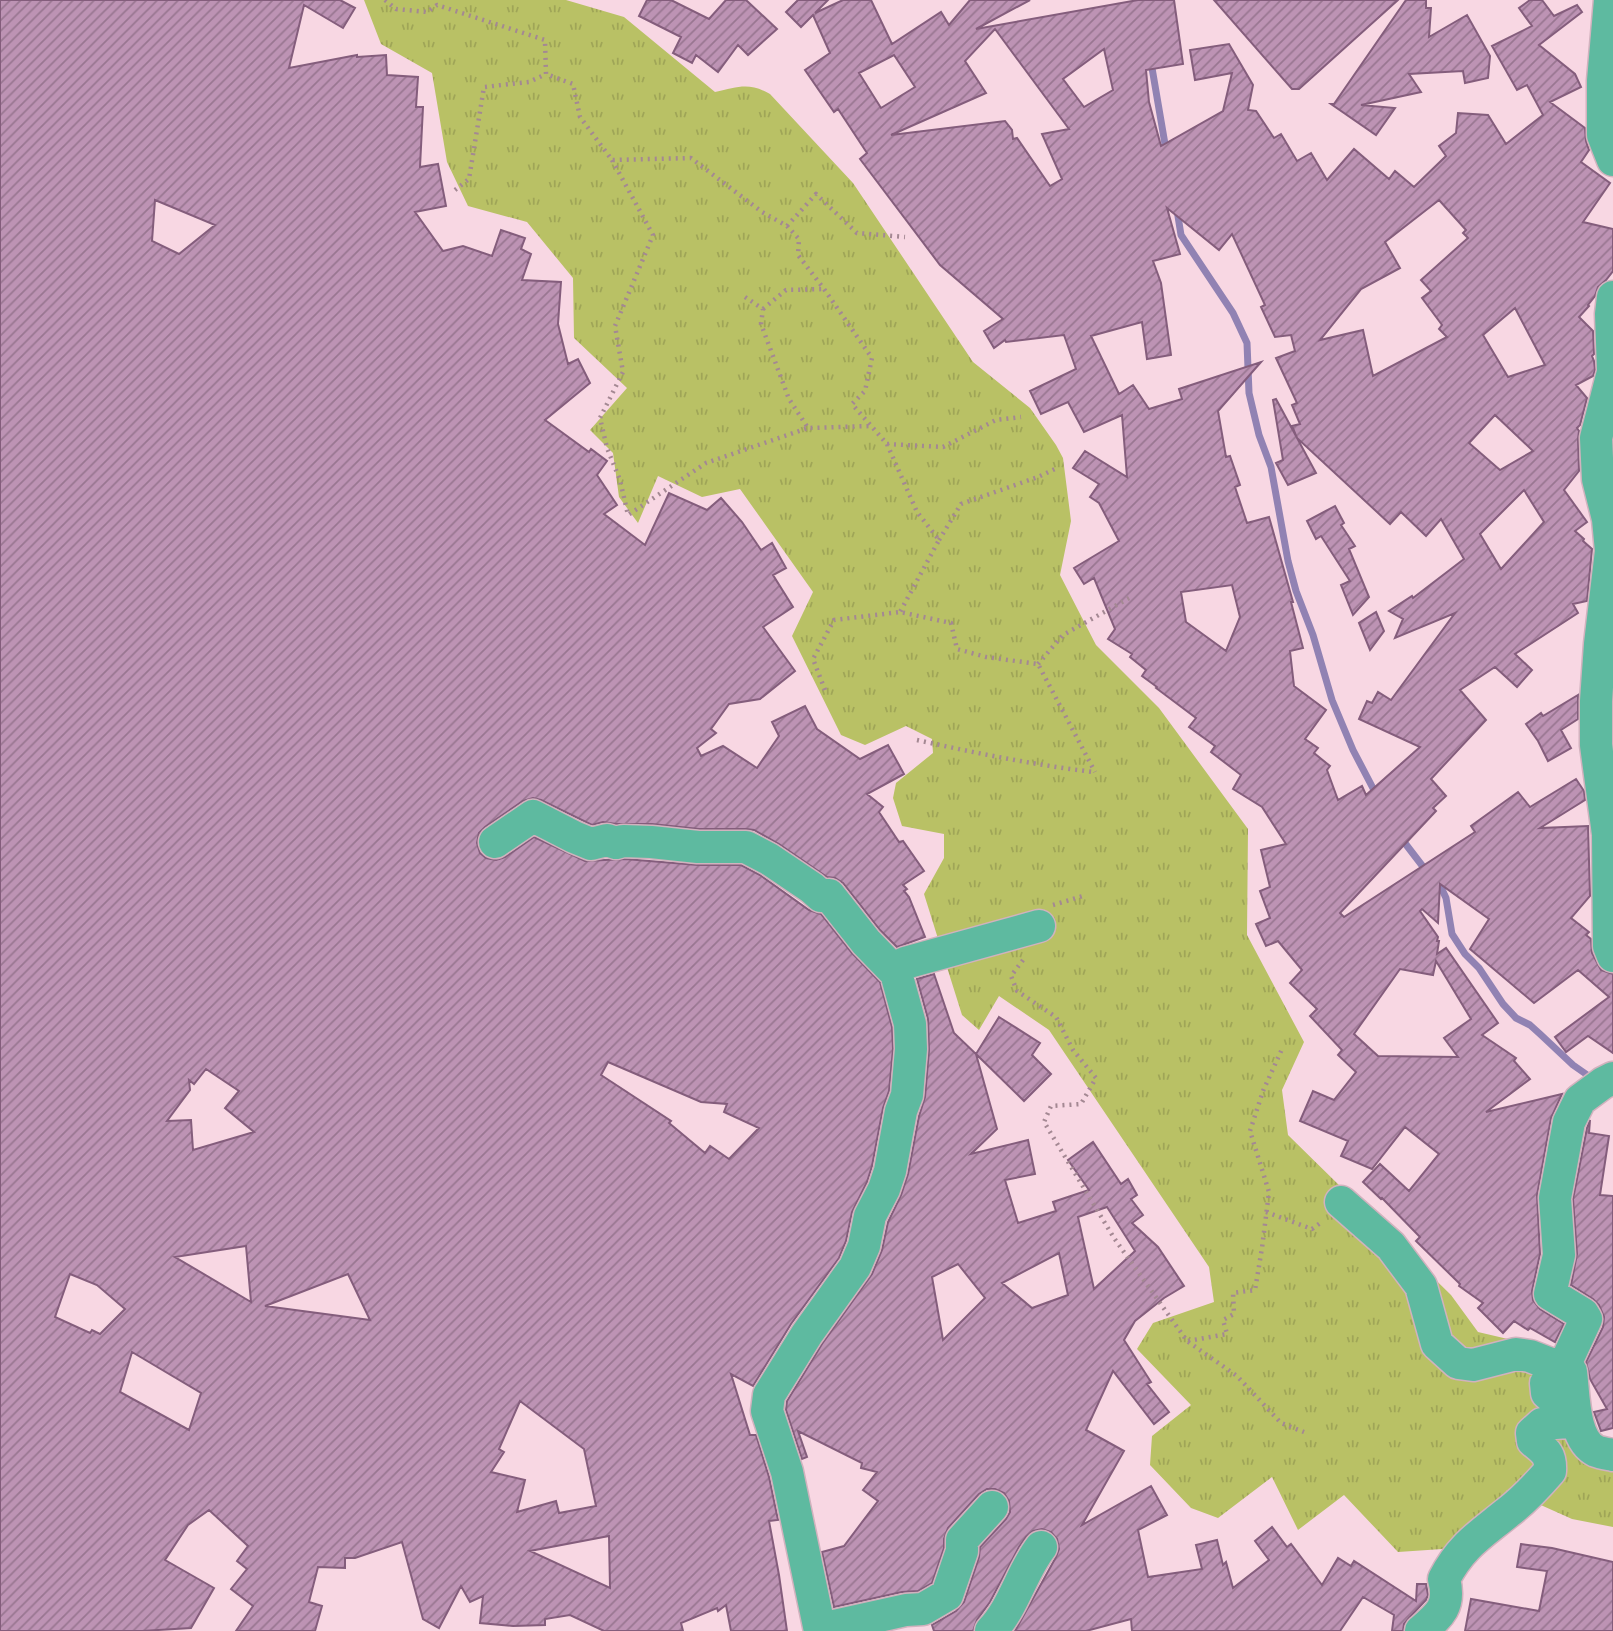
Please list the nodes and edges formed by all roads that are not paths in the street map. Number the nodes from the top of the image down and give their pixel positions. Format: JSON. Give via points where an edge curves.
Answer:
{"nodes":[{"id":1,"x":1610,"y":0,"type":"edge"},
{"id":2,"x":1613,"y":160,"type":"edge"},
{"id":3,"x":1613,"y":297,"type":"edge"},
{"id":4,"x":1613,"y":371,"type":"edge"},
{"id":5,"x":495,"y":842,"type":"dead end"},
{"id":6,"x":1611,"y":923,"type":"edge"},
{"id":7,"x":1039,"y":926,"type":"road end"},
{"id":8,"x":1613,"y":956,"type":"edge"},
{"id":9,"x":896,"y":973,"type":"junction"},
{"id":10,"x":1613,"y":1079,"type":"edge"},
{"id":11,"x":1340,"y":1202,"type":"dead end"},
{"id":12,"x":1559,"y":1368,"type":"junction"},
{"id":13,"x":1613,"y":1455,"type":"edge"},
{"id":14,"x":992,"y":1507,"type":"dead end"},
{"id":15,"x":1041,"y":1546,"type":"dead end"},
{"id":16,"x":820,"y":1630,"type":"edge"},
{"id":17,"x":990,"y":1631,"type":"edge"},
{"id":18,"x":1420,"y":1631,"type":"edge"}],
"edges":[{"from":1,"to":2,"type":"street","via":[[1603,135]]},
{"from":3,"to":4,"type":"street"},
{"from":4,"to":6,"type":"street","via":[[1596,438],[1611,551],[1596,701]]},
{"from":5,"to":9,"type":"street","via":[[533,816],[591,844],[607,840],[746,846],[821,896],[829,895]]},
{"from":6,"to":8,"type":"street"},
{"from":7,"to":9,"type":"street","via":[[905,963]]},
{"from":9,"to":16,"type":"street","via":[[910,1024],[911,1049],[907,1095],[890,1171],[855,1267],[769,1395],[767,1410],[787,1472]]},
{"from":10,"to":12,"type":"street","via":[[1580,1100],[1569,1122],[1555,1198],[1559,1255],[1549,1294],[1586,1319]]},
{"from":11,"to":12,"type":"street","via":[[1391,1246],[1421,1286],[1437,1344],[1458,1363],[1473,1365],[1516,1354]]},
{"from":12,"to":13,"type":"street","via":[[1571,1372],[1585,1443]]},
{"from":12,"to":18,"type":"street","via":[[1546,1382],[1547,1393],[1571,1415],[1568,1422],[1542,1424],[1531,1433],[1551,1460],[1550,1471],[1453,1562],[1444,1579],[1448,1594],[1439,1617]]},
{"from":14,"to":16,"type":"street","via":[[962,1540],[947,1595],[923,1609]]},
{"from":15,"to":17,"type":"street","via":[[1002,1620]]}]}
